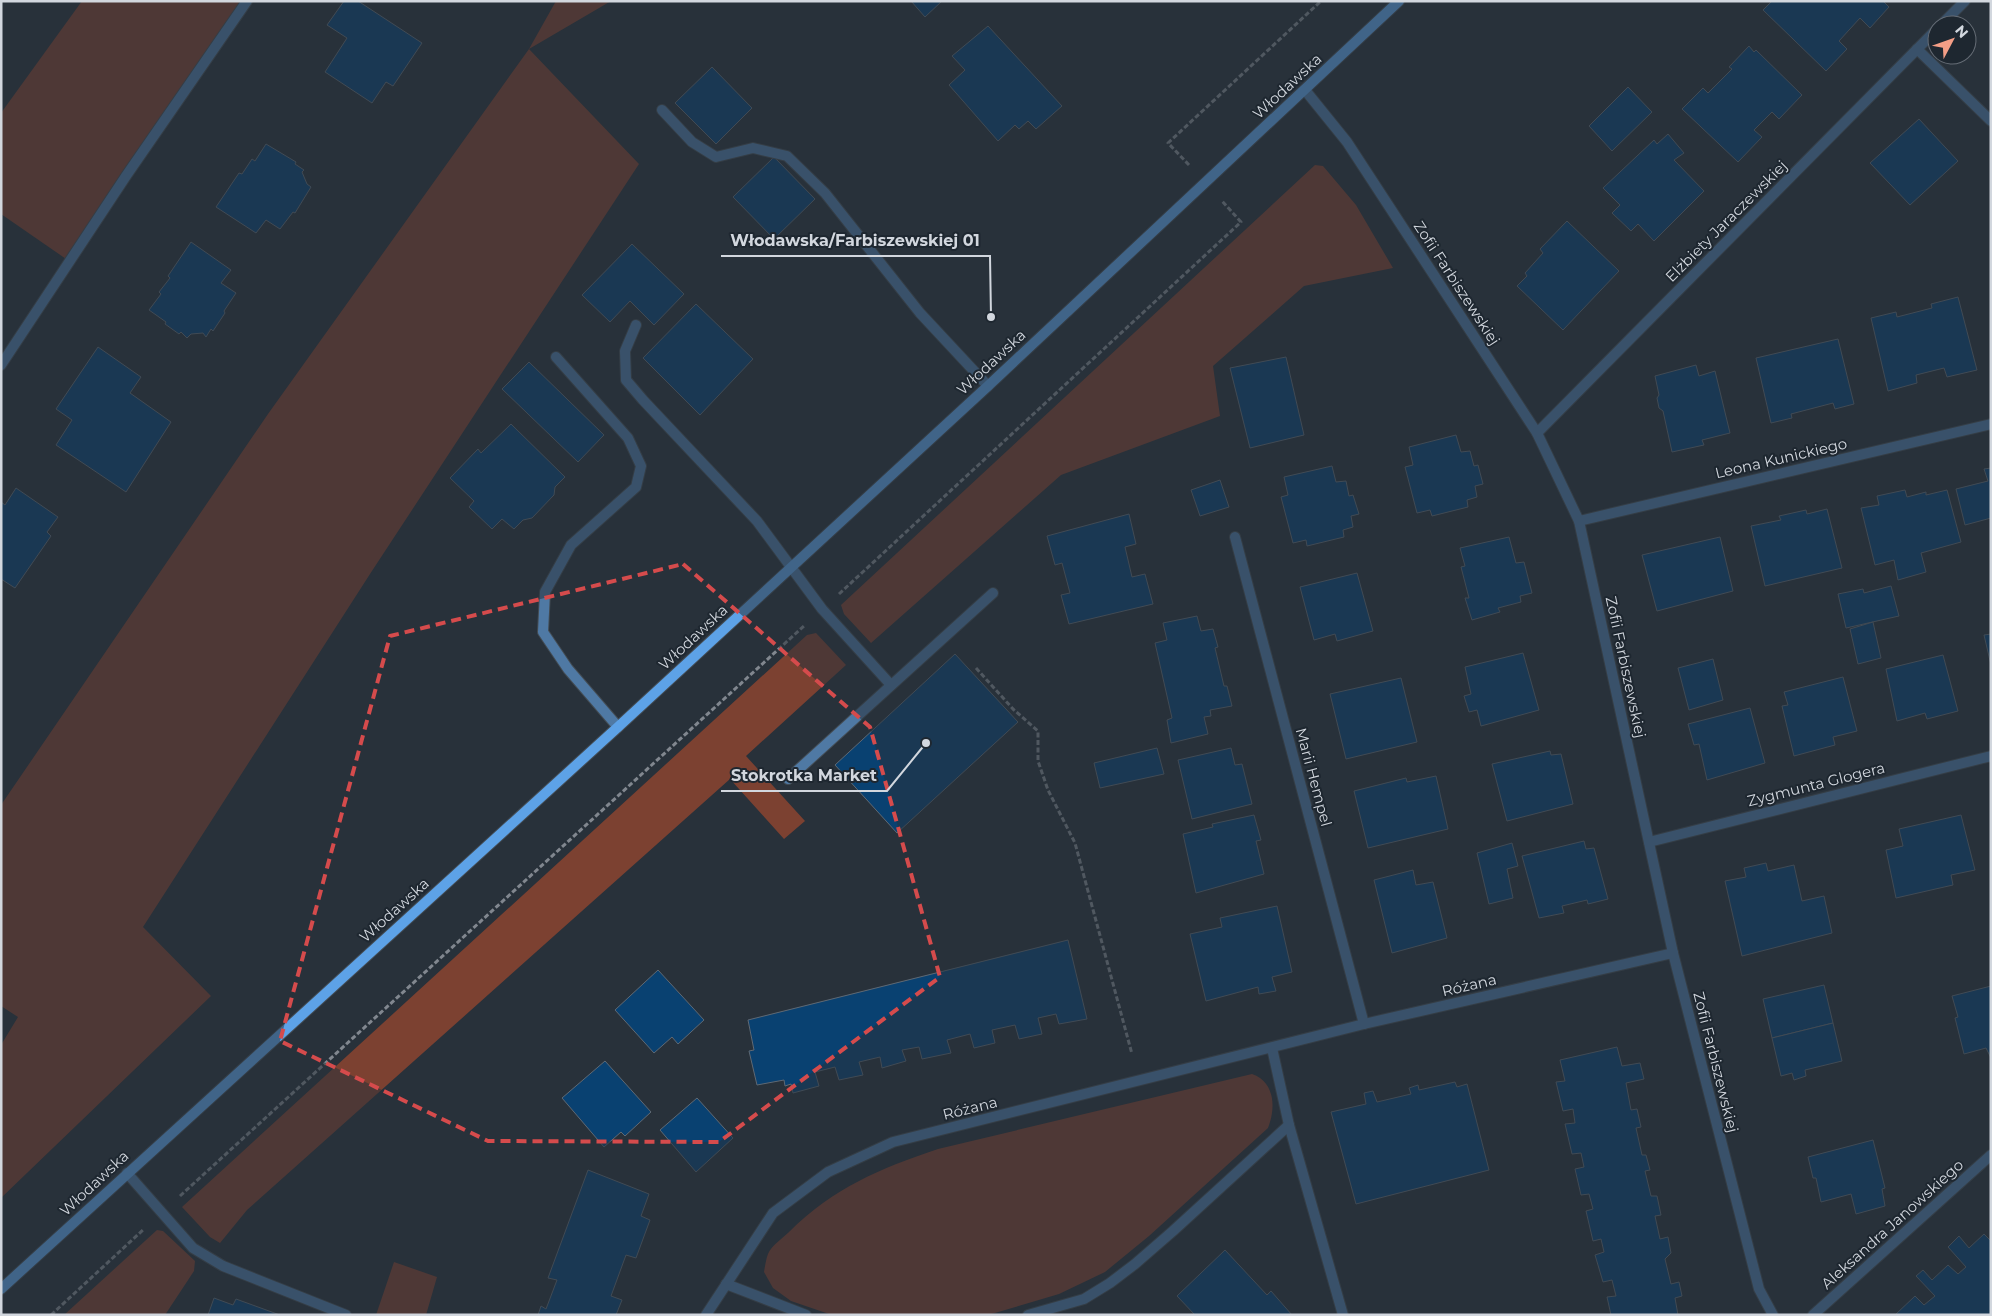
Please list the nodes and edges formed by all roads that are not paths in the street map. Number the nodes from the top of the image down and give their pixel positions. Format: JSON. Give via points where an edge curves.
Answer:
{"nodes":[{"id":1,"x":247,"y":1,"type":"edge"},
{"id":2,"x":1400,"y":1,"type":"edge"},
{"id":3,"x":1965,"y":1,"type":"edge"},
{"id":4,"x":1951,"y":15,"type":"edge"},
{"id":5,"x":1927,"y":40,"type":"edge"},
{"id":6,"x":1918,"y":49,"type":"junction"},
{"id":7,"x":1305,"y":90,"type":"junction"},
{"id":8,"x":662,"y":110,"type":"dead end"},
{"id":9,"x":1991,"y":121,"type":"edge"},
{"id":10,"x":636,"y":325,"type":"dead end"},
{"id":11,"x":556,"y":357,"type":"dead end"},
{"id":12,"x":1,"y":365,"type":"edge"},
{"id":13,"x":988,"y":386,"type":"junction"},
{"id":14,"x":1991,"y":424,"type":"edge"},
{"id":15,"x":1537,"y":433,"type":"junction"},
{"id":16,"x":1579,"y":521,"type":"junction"},
{"id":17,"x":1235,"y":537,"type":"dead end"},
{"id":18,"x":791,"y":567,"type":"junction"},
{"id":19,"x":993,"y":592,"type":"dead end"},
{"id":20,"x":891,"y":685,"type":"junction"},
{"id":21,"x":618,"y":727,"type":"junction"},
{"id":22,"x":1991,"y":756,"type":"edge"},
{"id":23,"x":788,"y":780,"type":"dead end"},
{"id":24,"x":1649,"y":842,"type":"junction"},
{"id":25,"x":1673,"y":953,"type":"junction"},
{"id":26,"x":1364,"y":1024,"type":"junction"},
{"id":27,"x":1272,"y":1048,"type":"junction"},
{"id":28,"x":1289,"y":1125,"type":"junction"},
{"id":29,"x":1991,"y":1155,"type":"edge"},
{"id":30,"x":127,"y":1172,"type":"junction"},
{"id":31,"x":726,"y":1284,"type":"junction"},
{"id":32,"x":1,"y":1289,"type":"edge"},
{"id":33,"x":346,"y":1315,"type":"edge"},
{"id":34,"x":706,"y":1315,"type":"edge"},
{"id":35,"x":806,"y":1315,"type":"edge"},
{"id":36,"x":1028,"y":1315,"type":"edge"},
{"id":37,"x":1343,"y":1315,"type":"edge"},
{"id":38,"x":1773,"y":1315,"type":"edge"},
{"id":39,"x":1813,"y":1315,"type":"edge"}],
"edges":[{"from":1,"to":12,"type":"street"},
{"from":2,"to":7,"type":"main road","name":"Włodawska"},
{"from":3,"to":4,"type":"street"},
{"from":5,"to":6,"type":"street","name":"Elżbiety Jaraczewskiej"},
{"from":6,"to":9,"type":"street"},
{"from":6,"to":15,"type":"street","name":"Elżbiety Jaraczewskiej"},
{"from":7,"to":13,"type":"main road","name":"Włodawska"},
{"from":7,"to":15,"type":"street","name":"Zofii Farbiszewskiej","via":[[1347,142]]},
{"from":8,"to":13,"type":"street","via":[[692,142],[716,157],[753,148],[787,156],[825,193],[920,312]]},
{"from":10,"to":18,"type":"street","via":[[625,352],[626,380],[757,521]]},
{"from":11,"to":21,"type":"street","via":[[628,438],[641,466],[636,487],[571,545],[545,592],[543,632],[568,669]]},
{"from":13,"to":18,"type":"main road","name":"Włodawska"},
{"from":14,"to":16,"type":"street","name":"Leona Kunickiego"},
{"from":15,"to":16,"type":"street","name":"Zofii Farbiszewskiej"},
{"from":16,"to":24,"type":"street","name":"Zofii Farbiszewskiej"},
{"from":17,"to":26,"type":"street","name":"Marii Hempel"},
{"from":18,"to":20,"type":"street","via":[[822,609]]},
{"from":18,"to":21,"type":"main road","name":"Włodawska"},
{"from":19,"to":20,"type":"street"},
{"from":20,"to":23,"type":"street"},
{"from":21,"to":30,"type":"main road","name":"Włodawska"},
{"from":22,"to":24,"type":"street","name":"Zygmunta Glogera"},
{"from":24,"to":25,"type":"street","name":"Zofii Farbiszewskiej"},
{"from":25,"to":26,"type":"street","name":"Różana"},
{"from":25,"to":38,"type":"street","name":"Zofii Farbiszewskiej","via":[[1759,1289]]},
{"from":26,"to":27,"type":"street","name":"Różana"},
{"from":27,"to":28,"type":"street"},
{"from":27,"to":31,"type":"street","name":"Różana","via":[[893,1142],[828,1172],[772,1213]]},
{"from":28,"to":36,"type":"street","via":[[1173,1231],[1110,1283],[1084,1299]]},
{"from":28,"to":37,"type":"street"},
{"from":29,"to":39,"type":"street","name":"Aleksandra Janowskiego"},
{"from":30,"to":32,"type":"main road","name":"Włodawska"},
{"from":30,"to":33,"type":"street","via":[[193,1248],[223,1266]]},
{"from":31,"to":34,"type":"street","name":"Różana"},
{"from":31,"to":35,"type":"street"}]}
